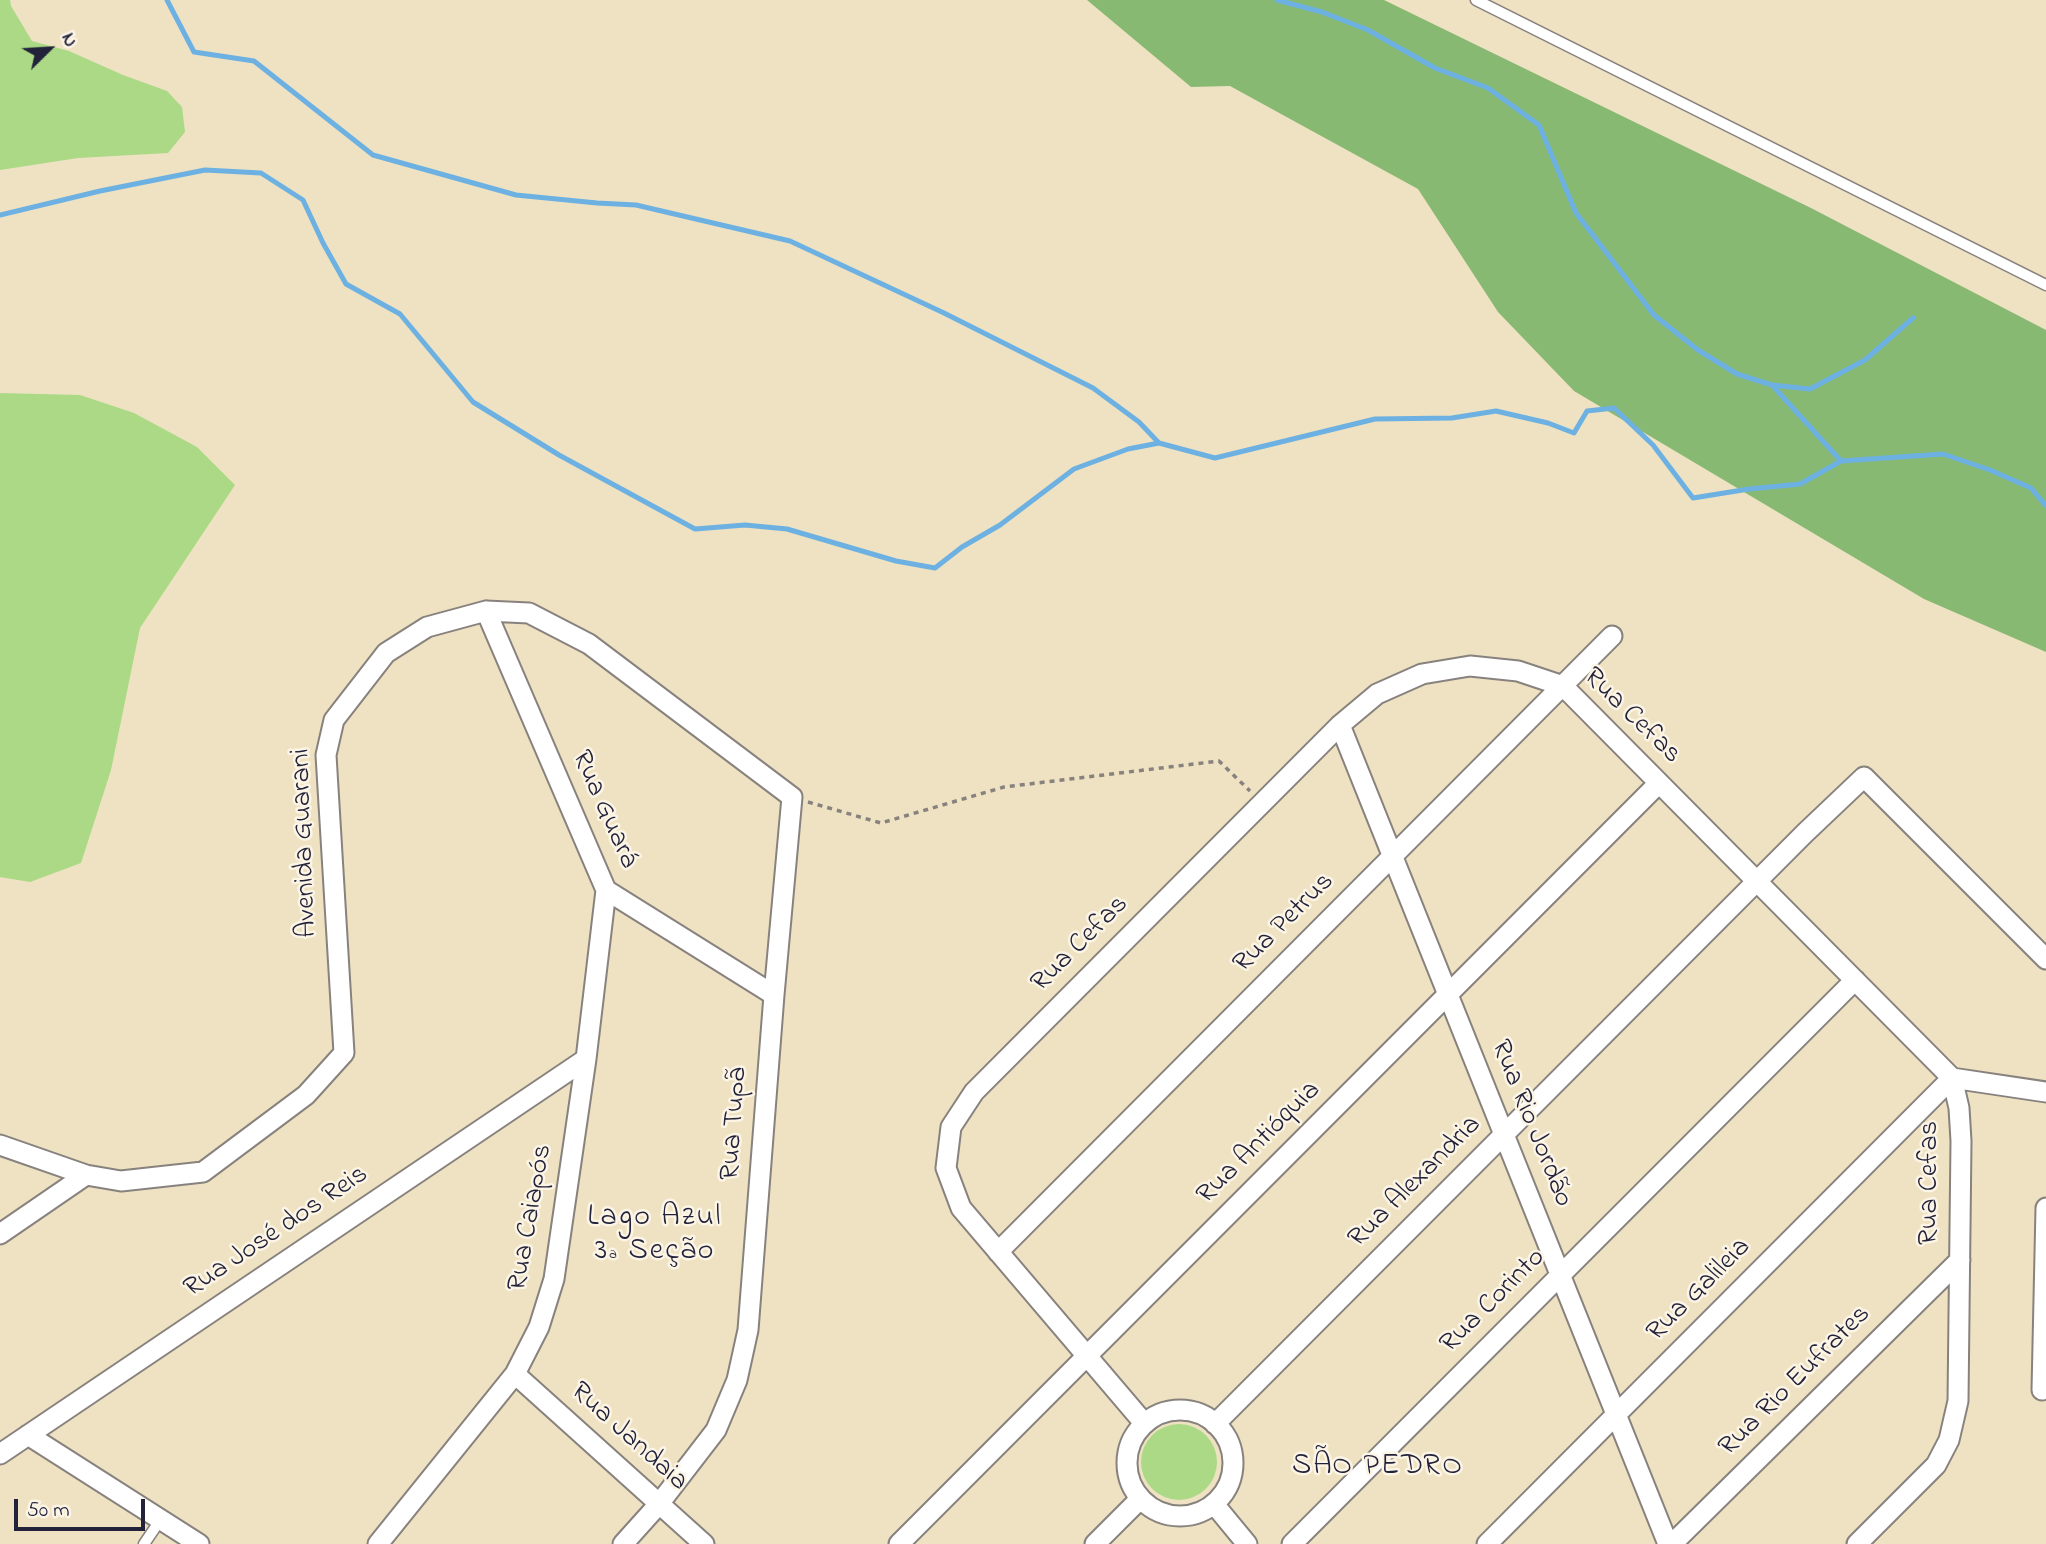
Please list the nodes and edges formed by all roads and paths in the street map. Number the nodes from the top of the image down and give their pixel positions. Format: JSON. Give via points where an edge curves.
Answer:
{"nodes":[{"id":1,"x":1476,"y":0,"type":"edge"},
{"id":2,"x":2046,"y":285,"type":"edge"},
{"id":3,"x":486,"y":611,"type":"junction"},
{"id":4,"x":1612,"y":636,"type":"dead end"},
{"id":5,"x":1563,"y":686,"type":"junction"},
{"id":6,"x":1340,"y":725,"type":"junction"},
{"id":7,"x":1659,"y":783,"type":"junction"},
{"id":8,"x":792,"y":797,"type":"junction"},
{"id":9,"x":1262,"y":803,"type":"junction"},
{"id":10,"x":1392,"y":857,"type":"junction"},
{"id":11,"x":1756,"y":881,"type":"junction"},
{"id":12,"x":606,"y":890,"type":"junction"},
{"id":13,"x":2046,"y":959,"type":"edge"},
{"id":14,"x":1855,"y":980,"type":"junction"},
{"id":15,"x":774,"y":995,"type":"junction"},
{"id":16,"x":1448,"y":995,"type":"junction"},
{"id":17,"x":586,"y":1059,"type":"junction"},
{"id":18,"x":1952,"y":1078,"type":"junction"},
{"id":19,"x":2046,"y":1092,"type":"edge"},
{"id":20,"x":1504,"y":1135,"type":"junction"},
{"id":21,"x":0,"y":1145,"type":"edge"},
{"id":22,"x":86,"y":1175,"type":"junction"},
{"id":23,"x":2046,"y":1208,"type":"edge"},
{"id":24,"x":0,"y":1234,"type":"edge"},
{"id":25,"x":998,"y":1252,"type":"junction"},
{"id":26,"x":1960,"y":1260,"type":"junction"},
{"id":27,"x":1560,"y":1275,"type":"junction"},
{"id":28,"x":1087,"y":1356,"type":"junction"},
{"id":29,"x":515,"y":1374,"type":"junction"},
{"id":30,"x":2042,"y":1390,"type":"dead end"},
{"id":31,"x":1616,"y":1415,"type":"junction"},
{"id":32,"x":1144,"y":1423,"type":"junction"},
{"id":33,"x":1215,"y":1424,"type":"junction"},
{"id":34,"x":28,"y":1435,"type":"junction"},
{"id":35,"x":0,"y":1454,"type":"edge"},
{"id":36,"x":1140,"y":1499,"type":"junction"},
{"id":37,"x":659,"y":1504,"type":"junction"},
{"id":38,"x":1214,"y":1504,"type":"junction"},
{"id":39,"x":161,"y":1519,"type":"junction"},
{"id":40,"x":144,"y":1544,"type":"edge"},
{"id":41,"x":200,"y":1544,"type":"edge"},
{"id":42,"x":378,"y":1544,"type":"edge"},
{"id":43,"x":623,"y":1544,"type":"edge"},
{"id":44,"x":704,"y":1544,"type":"edge"},
{"id":45,"x":899,"y":1544,"type":"edge"},
{"id":46,"x":1095,"y":1544,"type":"edge"},
{"id":47,"x":1247,"y":1544,"type":"edge"},
{"id":48,"x":1292,"y":1544,"type":"edge"},
{"id":49,"x":1487,"y":1544,"type":"edge"},
{"id":50,"x":1670,"y":1544,"type":"edge"},
{"id":51,"x":1857,"y":1544,"type":"edge"}],
"edges":[{"from":1,"to":2,"type":"lane"},
{"from":3,"to":8,"type":"street","name":"Avenida Guarani","via":[[528,613],[589,644]]},
{"from":3,"to":12,"type":"street","name":"Rua Guará"},
{"from":3,"to":22,"type":"street","name":"Avenida Guarani","via":[[427,627],[386,653],[334,720],[326,755],[344,1053],[306,1095],[203,1172],[121,1181]]},
{"from":4,"to":5,"type":"street","name":"Rua Petrus"},
{"from":5,"to":6,"type":"street","name":"Rua Cefas","via":[[1518,671],[1470,666],[1422,674],[1377,694]]},
{"from":5,"to":7,"type":"street","name":"Rua Cefas"},
{"from":5,"to":10,"type":"street","name":"Rua Petrus"},
{"from":6,"to":9,"type":"street","name":"Rua Cefas"},
{"from":6,"to":10,"type":"street","name":"Rua Rio Jordão"},
{"from":7,"to":11,"type":"street","name":"Rua Cefas"},
{"from":7,"to":16,"type":"street","name":"Rua Antióquia"},
{"from":8,"to":9,"type":"path","via":[[881,824],[1004,787],[1219,761]]},
{"from":8,"to":15,"type":"street","name":"Rua Tupã"},
{"from":9,"to":25,"type":"street","name":"Rua Cefas","via":[[974,1092],[951,1127],[946,1168],[961,1208]]},
{"from":10,"to":16,"type":"street","name":"Rua Rio Jordão"},
{"from":10,"to":25,"type":"street","name":"Rua Petrus"},
{"from":11,"to":13,"type":"street","name":"Rua Alexandria","via":[[1864,777]]},
{"from":11,"to":14,"type":"street","name":"Rua Cefas"},
{"from":11,"to":20,"type":"street","name":"Rua Alexandria"},
{"from":12,"to":15,"type":"street","name":"Rua Guará"},
{"from":12,"to":17,"type":"street","name":"Rua Caiapós"},
{"from":14,"to":18,"type":"street","name":"Rua Cefas"},
{"from":14,"to":27,"type":"street","name":"Rua Corinto"},
{"from":15,"to":37,"type":"street","name":"Rua Tupã","via":[[748,1330],[737,1380],[716,1430]]},
{"from":16,"to":20,"type":"street","name":"Rua Rio Jordão"},
{"from":16,"to":28,"type":"street","name":"Rua Antióquia"},
{"from":17,"to":29,"type":"street","name":"Rua Caiapós","via":[[554,1279],[539,1327]]},
{"from":17,"to":34,"type":"street","name":"Rua José dos Reis"},
{"from":18,"to":19,"type":"street"},
{"from":18,"to":26,"type":"street","name":"Rua Cefas","via":[[1961,1141]]},
{"from":18,"to":31,"type":"street","name":"Rua Galileia"},
{"from":20,"to":27,"type":"street","name":"Rua Rio Jordão"},
{"from":20,"to":33,"type":"street","name":"Rua Alexandria"},
{"from":21,"to":22,"type":"street","name":"Avenida Guarani"},
{"from":22,"to":24,"type":"street"},
{"from":23,"to":30,"type":"street"},
{"from":25,"to":28,"type":"street","name":"Rua Cefas"},
{"from":26,"to":50,"type":"street","name":"Rua Rio Eufrates"},
{"from":26,"to":51,"type":"street","name":"Rua Cefas","via":[[1958,1401],[1949,1440],[1937,1465]]},
{"from":27,"to":31,"type":"street","name":"Rua Rio Jordão"},
{"from":27,"to":48,"type":"street","name":"Rua Corinto"},
{"from":28,"to":32,"type":"street","name":"Rua Cefas"},
{"from":28,"to":45,"type":"street","name":"Rua Antióquia"},
{"from":29,"to":37,"type":"street","name":"Rua Jandaia"},
{"from":29,"to":42,"type":"street","name":"Rua Caiapós"},
{"from":31,"to":49,"type":"street","name":"Rua Galileia"},
{"from":31,"to":50,"type":"street","name":"Rua Rio Jordão"},
{"from":32,"to":33,"type":"street","via":[[1172,1410],[1187,1410]]},
{"from":32,"to":36,"type":"street","via":[[1134,1436],[1127,1460],[1131,1485]]},
{"from":33,"to":38,"type":"street","via":[[1232,1455],[1232,1474]]},
{"from":34,"to":35,"type":"street","name":"Rua José dos Reis"},
{"from":34,"to":39,"type":"street"},
{"from":36,"to":38,"type":"street","via":[[1153,1509],[1184,1517]]},
{"from":36,"to":46,"type":"street"},
{"from":37,"to":43,"type":"street","name":"Rua Tupã"},
{"from":37,"to":44,"type":"street","name":"Rua Jandaia"},
{"from":38,"to":47,"type":"street"},
{"from":39,"to":40,"type":"lane"},
{"from":39,"to":41,"type":"street"}]}
